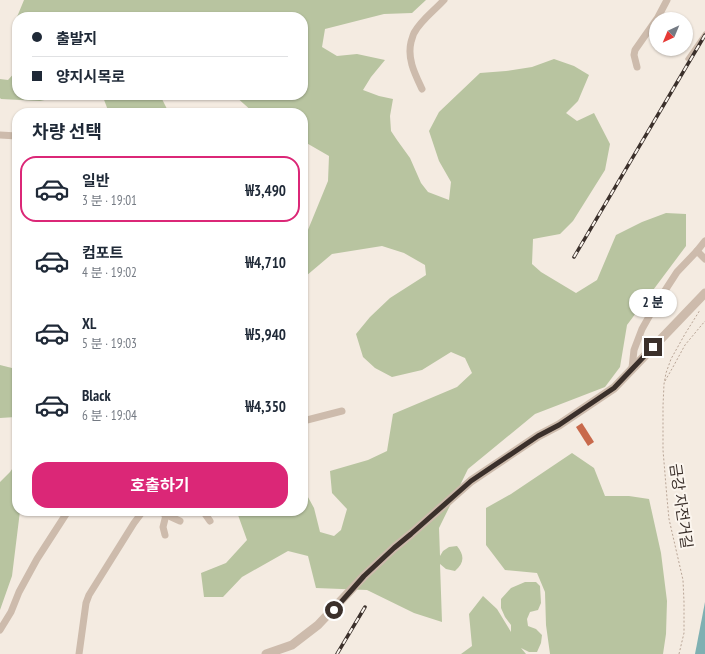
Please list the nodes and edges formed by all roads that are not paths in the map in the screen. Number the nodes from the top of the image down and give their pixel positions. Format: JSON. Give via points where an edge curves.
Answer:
{"nodes":[{"id":1,"x":444,"y":0,"type":"edge"},
{"id":2,"x":667,"y":0,"type":"edge"},
{"id":3,"x":660,"y":12,"type":"edge"},
{"id":4,"x":649,"y":30,"type":"edge"},
{"id":5,"x":705,"y":33,"type":"edge"},
{"id":6,"x":687,"y":59,"type":"dead end"},
{"id":7,"x":638,"y":67,"type":"dead end"},
{"id":8,"x":422,"y":89,"type":"dead end"},
{"id":9,"x":0,"y":135,"type":"edge"},
{"id":10,"x":12,"y":136,"type":"edge"},
{"id":11,"x":705,"y":241,"type":"edge"},
{"id":12,"x":697,"y":251,"type":"junction"},
{"id":13,"x":705,"y":259,"type":"edge"},
{"id":14,"x":705,"y":293,"type":"edge"},
{"id":15,"x":632,"y":368,"type":"junction"},
{"id":16,"x":342,"y":411,"type":"dead end"},
{"id":17,"x":308,"y":420,"type":"edge"},
{"id":18,"x":65,"y":516,"type":"edge"},
{"id":19,"x":139,"y":516,"type":"edge"},
{"id":20,"x":166,"y":516,"type":"edge"},
{"id":21,"x":169,"y":516,"type":"edge"},
{"id":22,"x":206,"y":516,"type":"edge"},
{"id":23,"x":180,"y":521,"type":"dead end"},
{"id":24,"x":210,"y":521,"type":"dead end"},
{"id":25,"x":165,"y":536,"type":"dead end"},
{"id":26,"x":0,"y":630,"type":"edge"},
{"id":27,"x":79,"y":654,"type":"edge"},
{"id":28,"x":266,"y":654,"type":"edge"}],
"edges":[{"from":1,"to":8,"type":"street","via":[[413,34],[410,45],[413,71]]},
{"from":2,"to":3,"type":"street"},
{"from":4,"to":7,"type":"street","via":[[635,50]]},
{"from":5,"to":6,"type":"lane"},
{"from":9,"to":10,"type":"street"},
{"from":11,"to":12,"type":"street"},
{"from":12,"to":13,"type":"street"},
{"from":12,"to":15,"type":"street","via":[[677,272],[645,323],[634,350]]},
{"from":14,"to":15,"type":"street"},
{"from":15,"to":28,"type":"street","via":[[614,388],[471,481],[364,576],[318,626],[292,645]]},
{"from":16,"to":17,"type":"street"},
{"from":18,"to":26,"type":"street","via":[[37,559]]},
{"from":19,"to":27,"type":"street","via":[[89,595]]},
{"from":20,"to":25,"type":"street","via":[[163,527]]},
{"from":21,"to":23,"type":"street"},
{"from":22,"to":24,"type":"street"}]}
